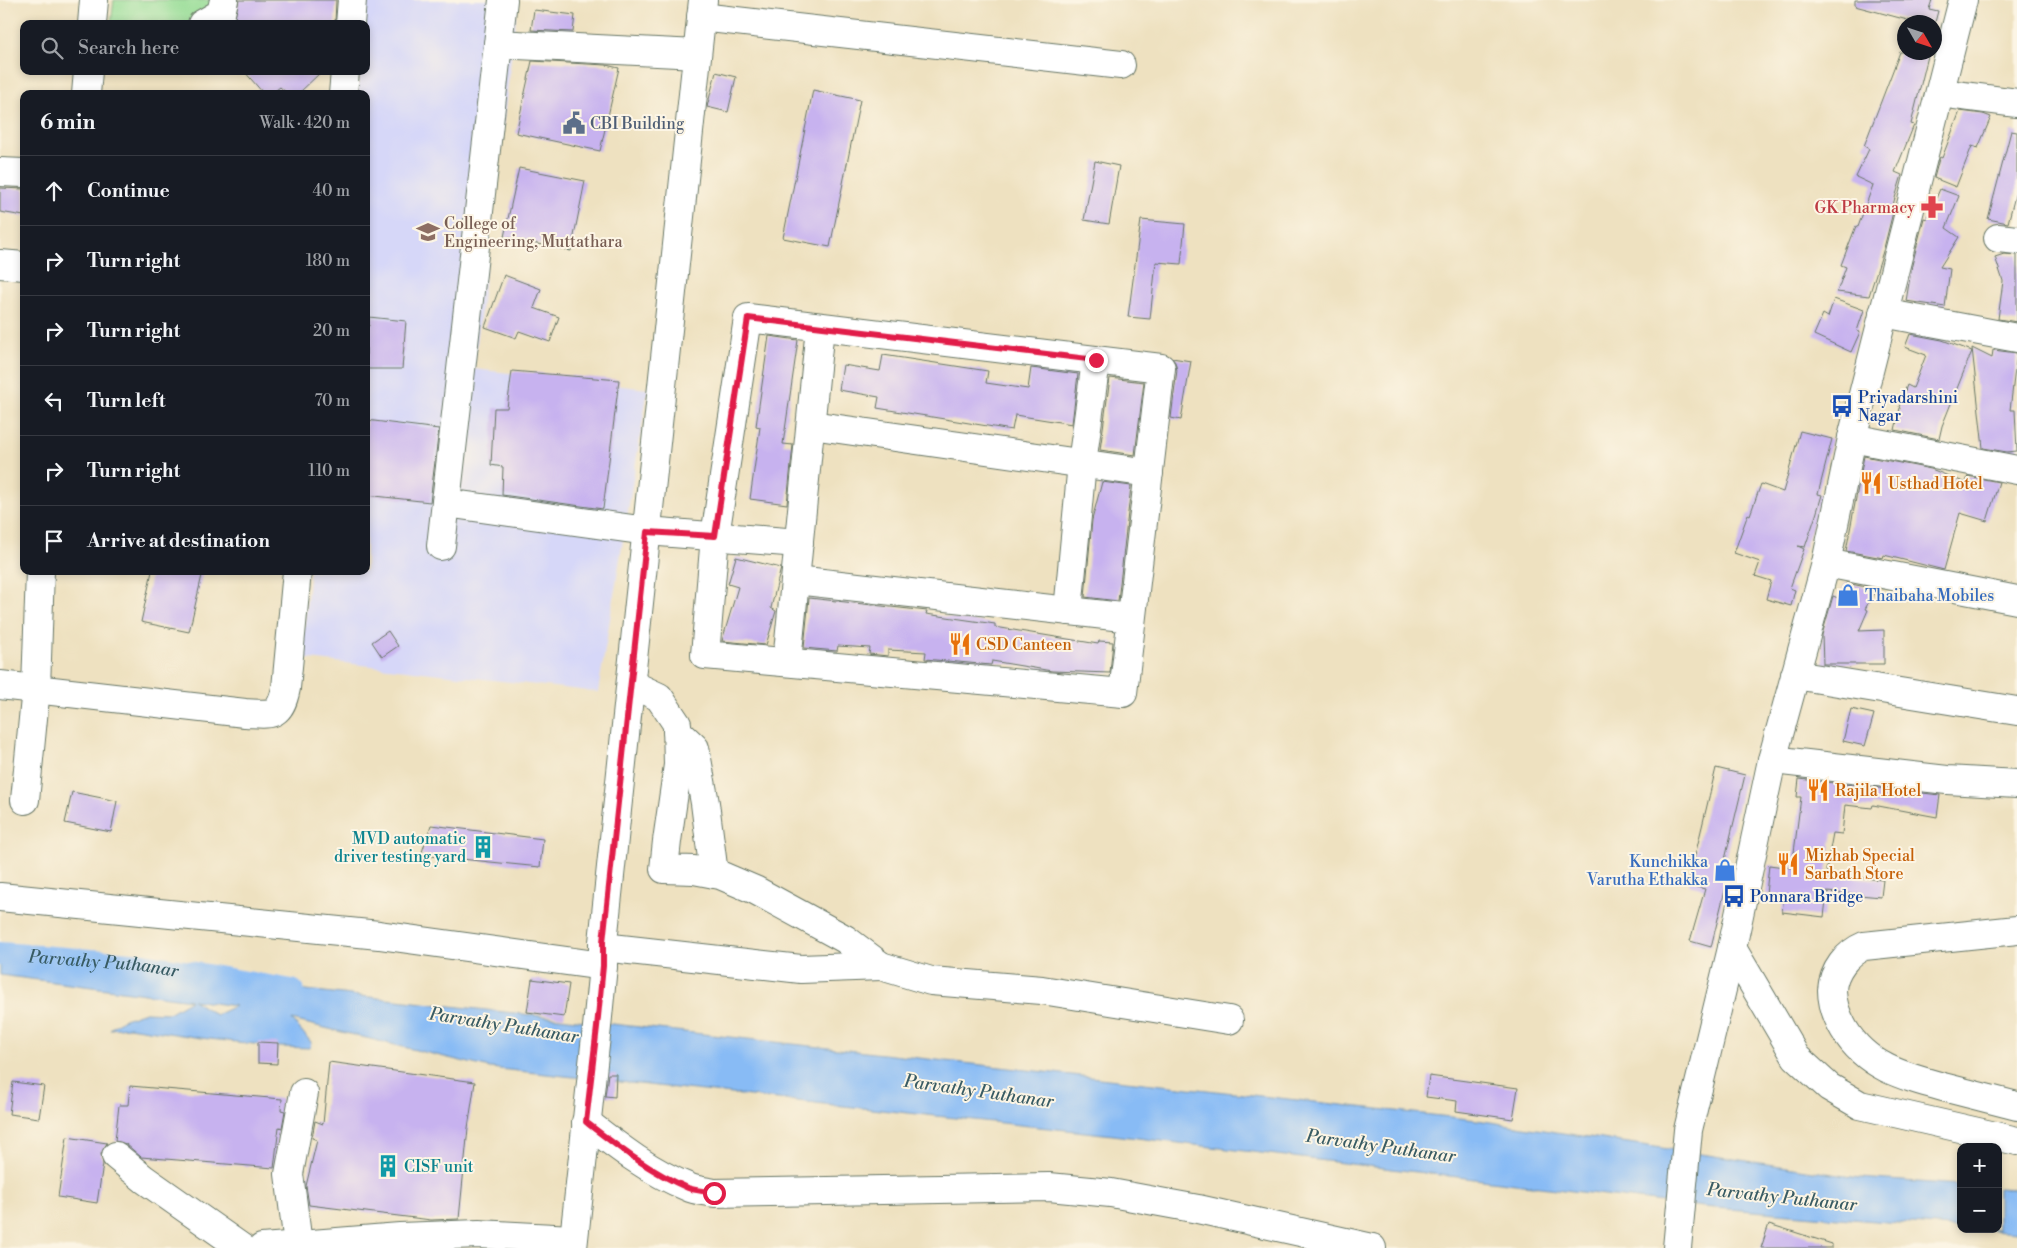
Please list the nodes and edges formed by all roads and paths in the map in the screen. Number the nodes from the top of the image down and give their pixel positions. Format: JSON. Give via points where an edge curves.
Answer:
{"nodes":[{"id":1,"x":94,"y":0,"type":"edge"},
{"id":2,"x":224,"y":0,"type":"edge"},
{"id":3,"x":352,"y":0,"type":"edge"},
{"id":4,"x":503,"y":0,"type":"edge"},
{"id":5,"x":1963,"y":0,"type":"edge"},
{"id":6,"x":702,"y":8,"type":"edge"},
{"id":7,"x":92,"y":20,"type":"edge"},
{"id":8,"x":209,"y":20,"type":"edge"},
{"id":9,"x":350,"y":20,"type":"edge"},
{"id":10,"x":498,"y":44,"type":"junction"},
{"id":11,"x":697,"y":54,"type":"junction"},
{"id":12,"x":1121,"y":65,"type":"dead end"},
{"id":13,"x":88,"y":75,"type":"edge"},
{"id":14,"x":345,"y":75,"type":"edge"},
{"id":15,"x":86,"y":90,"type":"edge"},
{"id":16,"x":343,"y":90,"type":"edge"},
{"id":17,"x":1940,"y":93,"type":"junction"},
{"id":18,"x":2017,"y":103,"type":"edge"},
{"id":19,"x":0,"y":172,"type":"edge"},
{"id":20,"x":20,"y":173,"type":"edge"},
{"id":21,"x":0,"y":264,"type":"edge"},
{"id":22,"x":20,"y":266,"type":"edge"},
{"id":23,"x":1883,"y":313,"type":"junction"},
{"id":24,"x":820,"y":327,"type":"junction"},
{"id":25,"x":2017,"y":338,"type":"edge"},
{"id":26,"x":1096,"y":360,"type":"junction"},
{"id":27,"x":811,"y":425,"type":"junction"},
{"id":28,"x":1852,"y":438,"type":"junction"},
{"id":29,"x":1082,"y":463,"type":"junction"},
{"id":30,"x":2017,"y":470,"type":"edge"},
{"id":31,"x":1149,"y":473,"type":"junction"},
{"id":32,"x":446,"y":503,"type":"junction"},
{"id":33,"x":647,"y":532,"type":"junction"},
{"id":34,"x":715,"y":536,"type":"junction"},
{"id":35,"x":799,"y":542,"type":"junction"},
{"id":36,"x":441,"y":546,"type":"dead end"},
{"id":37,"x":1826,"y":563,"type":"junction"},
{"id":38,"x":40,"y":575,"type":"edge"},
{"id":39,"x":297,"y":575,"type":"edge"},
{"id":40,"x":796,"y":580,"type":"junction"},
{"id":41,"x":2017,"y":600,"type":"edge"},
{"id":42,"x":1068,"y":611,"type":"junction"},
{"id":43,"x":1132,"y":618,"type":"junction"},
{"id":44,"x":787,"y":662,"type":"junction"},
{"id":45,"x":1795,"y":674,"type":"junction"},
{"id":46,"x":0,"y":684,"type":"edge"},
{"id":47,"x":631,"y":684,"type":"junction"},
{"id":48,"x":36,"y":688,"type":"junction"},
{"id":49,"x":2017,"y":711,"type":"edge"},
{"id":50,"x":677,"y":731,"type":"junction"},
{"id":51,"x":1772,"y":760,"type":"junction"},
{"id":52,"x":2017,"y":784,"type":"edge"},
{"id":53,"x":25,"y":800,"type":"dead end"},
{"id":54,"x":714,"y":874,"type":"junction"},
{"id":55,"x":0,"y":897,"type":"edge"},
{"id":56,"x":2017,"y":930,"type":"edge"},
{"id":57,"x":1732,"y":948,"type":"junction"},
{"id":58,"x":603,"y":956,"type":"junction"},
{"id":59,"x":881,"y":966,"type":"junction"},
{"id":60,"x":1229,"y":1020,"type":"dead end"},
{"id":61,"x":304,"y":1093,"type":"dead end"},
{"id":62,"x":2017,"y":1106,"type":"edge"},
{"id":63,"x":587,"y":1110,"type":"junction"},
{"id":64,"x":2017,"y":1141,"type":"edge"},
{"id":65,"x":116,"y":1156,"type":"dead end"},
{"id":66,"x":1678,"y":1240,"type":"edge"},
{"id":67,"x":298,"y":1244,"type":"junction"},
{"id":68,"x":573,"y":1244,"type":"edge"},
{"id":69,"x":242,"y":1248,"type":"edge"},
{"id":70,"x":262,"y":1248,"type":"edge"},
{"id":71,"x":1372,"y":1248,"type":"edge"}],
"edges":[{"from":1,"to":7,"type":"street"},
{"from":2,"to":8,"type":"street","via":[[221,13]]},
{"from":3,"to":9,"type":"street"},
{"from":4,"to":10,"type":"street"},
{"from":5,"to":17,"type":"street"},
{"from":6,"to":11,"type":"street"},
{"from":6,"to":12,"type":"street"},
{"from":10,"to":11,"type":"street"},
{"from":10,"to":32,"type":"street"},
{"from":11,"to":33,"type":"street"},
{"from":13,"to":15,"type":"street"},
{"from":14,"to":16,"type":"street"},
{"from":17,"to":18,"type":"street"},
{"from":17,"to":23,"type":"street"},
{"from":19,"to":20,"type":"street"},
{"from":21,"to":22,"type":"street"},
{"from":23,"to":25,"type":"street"},
{"from":23,"to":28,"type":"street"},
{"from":24,"to":26,"type":"street"},
{"from":24,"to":27,"type":"street"},
{"from":24,"to":34,"type":"street","via":[[748,318]]},
{"from":26,"to":29,"type":"street"},
{"from":26,"to":31,"type":"street","via":[[1162,368]]},
{"from":27,"to":29,"type":"street"},
{"from":27,"to":35,"type":"street"},
{"from":28,"to":30,"type":"street"},
{"from":28,"to":37,"type":"street"},
{"from":29,"to":31,"type":"street"},
{"from":29,"to":42,"type":"street"},
{"from":31,"to":43,"type":"street"},
{"from":32,"to":33,"type":"street"},
{"from":32,"to":36,"type":"street"},
{"from":33,"to":34,"type":"street"},
{"from":33,"to":47,"type":"street"},
{"from":34,"to":35,"type":"street"},
{"from":34,"to":44,"type":"street","via":[[705,654]]},
{"from":35,"to":40,"type":"street"},
{"from":37,"to":41,"type":"street"},
{"from":37,"to":45,"type":"street"},
{"from":38,"to":48,"type":"street"},
{"from":39,"to":48,"type":"street","via":[[286,688],[278,710],[270,714]]},
{"from":40,"to":42,"type":"street"},
{"from":40,"to":44,"type":"street"},
{"from":42,"to":43,"type":"street"},
{"from":43,"to":44,"type":"street","via":[[1122,693]]},
{"from":45,"to":49,"type":"street"},
{"from":45,"to":51,"type":"street"},
{"from":46,"to":48,"type":"street"},
{"from":47,"to":50,"type":"street","via":[[659,697],[677,724]]},
{"from":47,"to":58,"type":"street"},
{"from":48,"to":53,"type":"street"},
{"from":50,"to":54,"type":"street","via":[[695,748]]},
{"from":50,"to":54,"type":"street","via":[[678,765],[664,869]]},
{"from":51,"to":52,"type":"street","via":[[1947,780]]},
{"from":51,"to":57,"type":"street"},
{"from":54,"to":59,"type":"street","via":[[755,890],[845,939]]},
{"from":55,"to":58,"type":"street"},
{"from":56,"to":62,"type":"street","via":[[1864,946],[1844,960],[1834,981],[1832,995],[1836,1014],[1847,1034],[1876,1064],[1916,1080]]},
{"from":57,"to":64,"type":"street","via":[[1796,1057],[1829,1087],[1860,1104]]},
{"from":57,"to":66,"type":"street","via":[[1688,1130]]},
{"from":58,"to":59,"type":"street","via":[[801,969]]},
{"from":58,"to":63,"type":"street"},
{"from":59,"to":60,"type":"street","via":[[931,981],[1042,990]]},
{"from":61,"to":67,"type":"street","via":[[289,1174]]},
{"from":63,"to":68,"type":"street"},
{"from":63,"to":71,"type":"street","via":[[626,1152],[689,1188],[714,1193],[1049,1187],[1111,1193],[1189,1207]]},
{"from":65,"to":69,"type":"street"},
{"from":67,"to":68,"type":"street","via":[[479,1234]]},
{"from":67,"to":70,"type":"street"}]}
